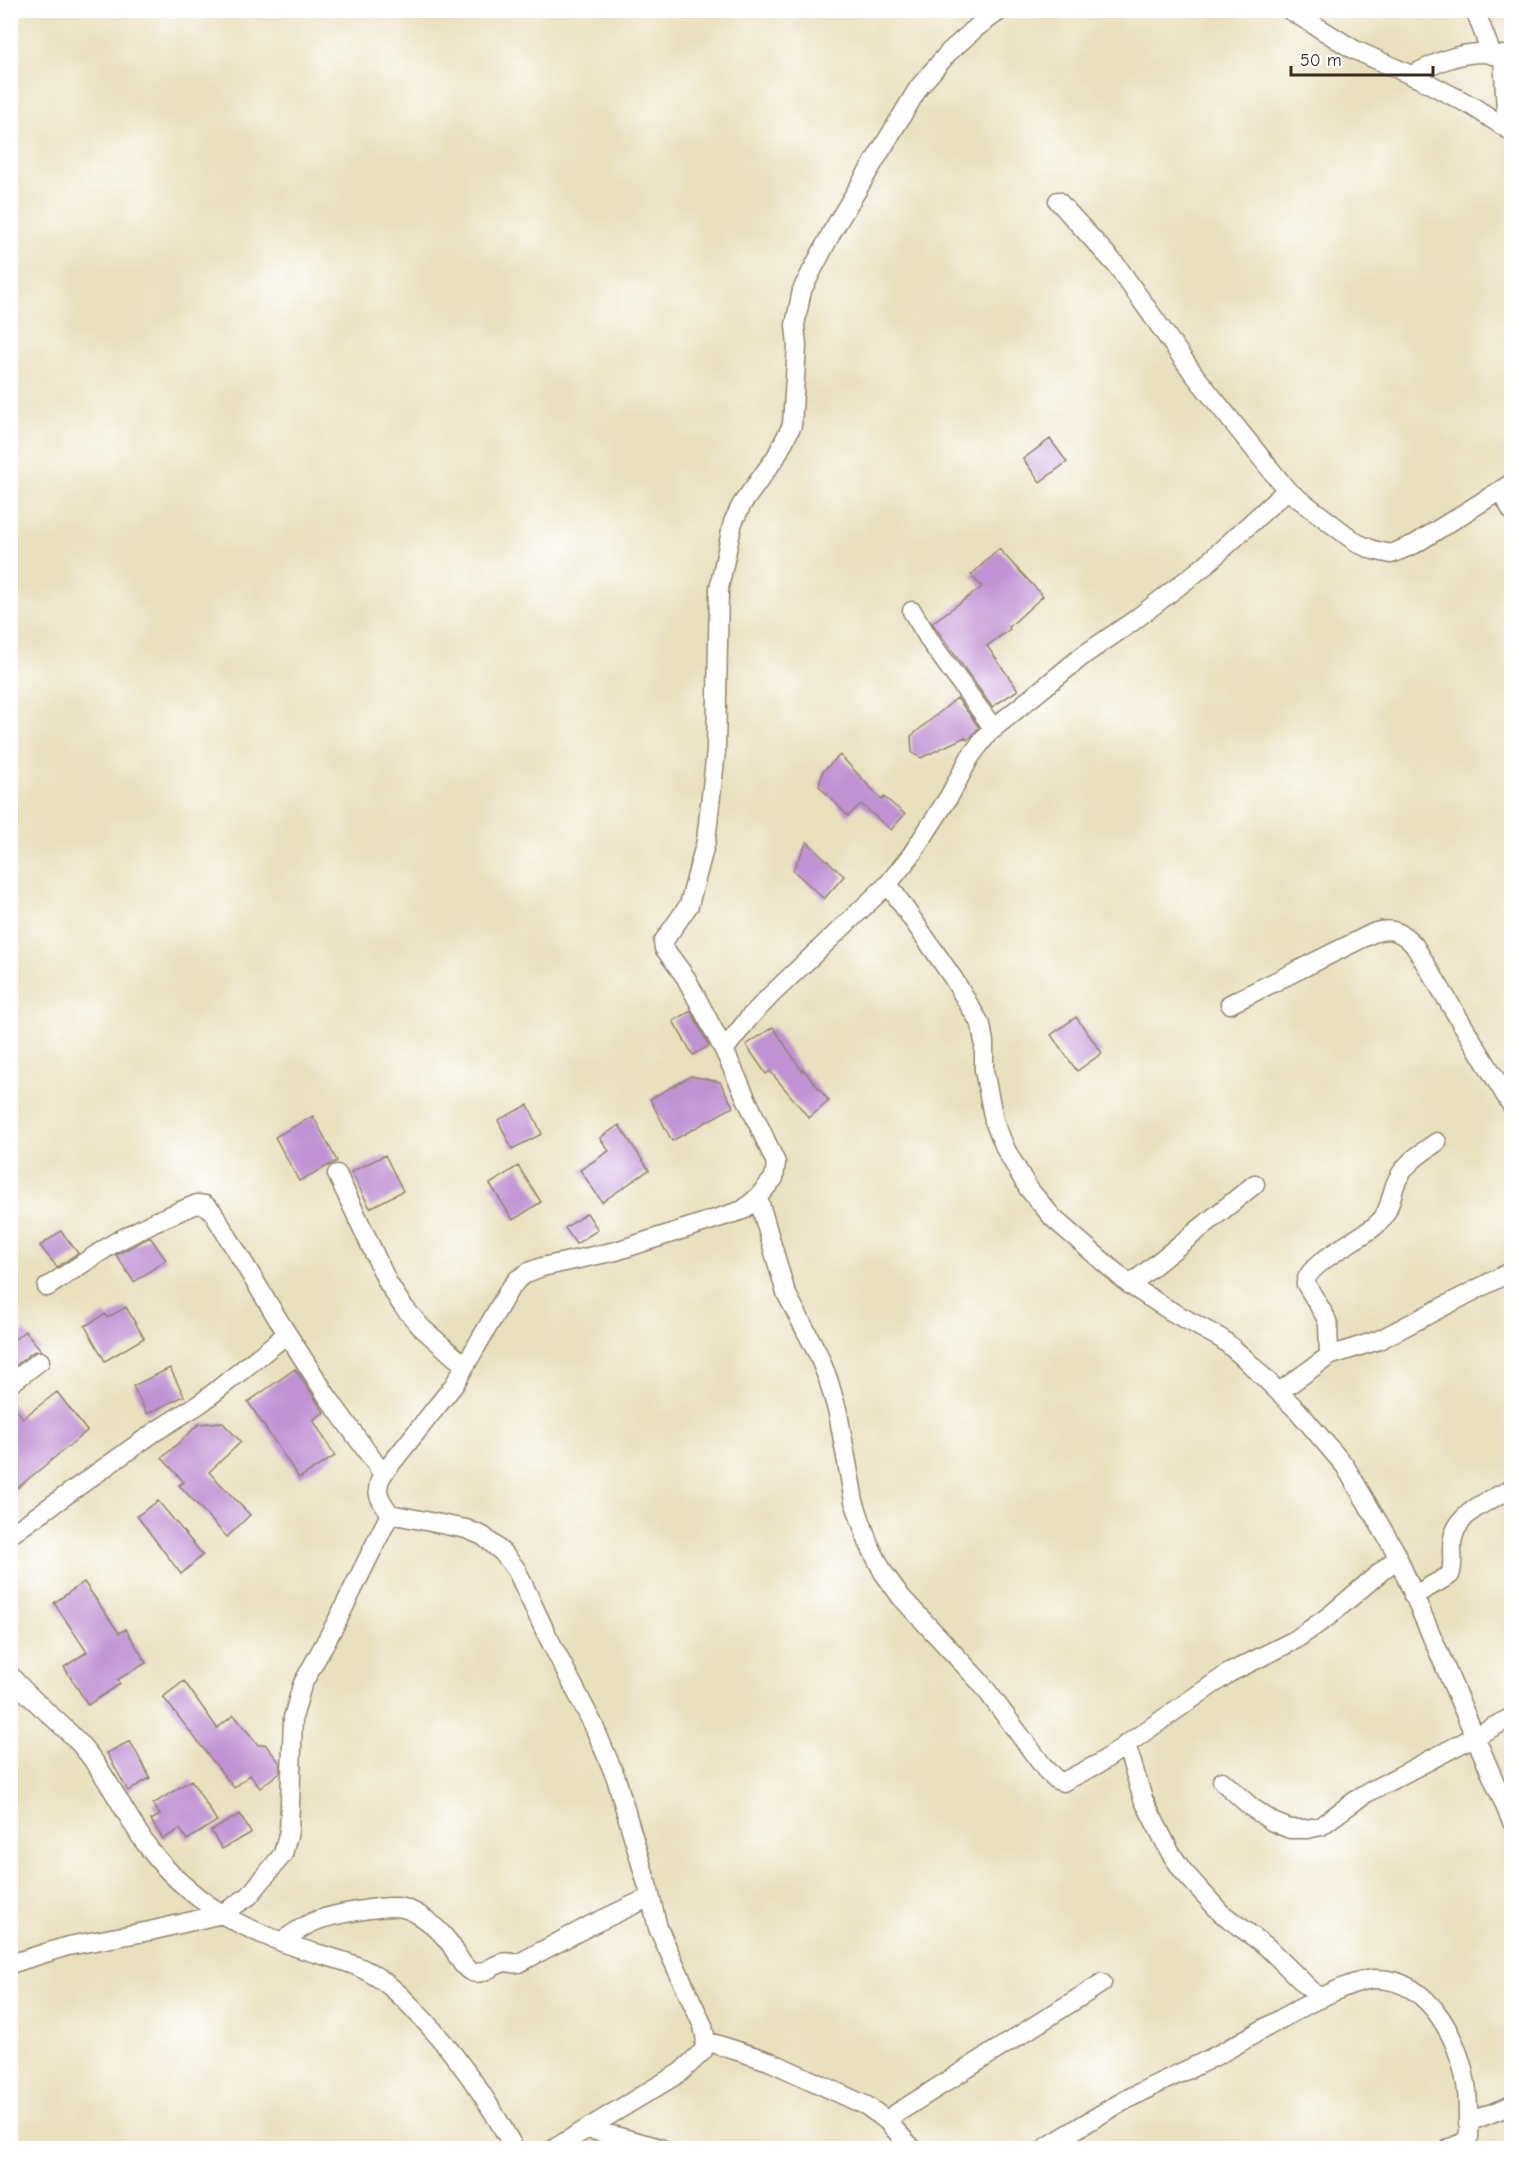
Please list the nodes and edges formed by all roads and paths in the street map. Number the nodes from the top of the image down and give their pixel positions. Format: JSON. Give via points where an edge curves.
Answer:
{"nodes":[{"id":1,"x":1001,"y":10,"type":"edge"},
{"id":2,"x":1290,"y":10,"type":"edge"},
{"id":3,"x":1475,"y":10,"type":"edge"},
{"id":4,"x":1502,"y":55,"type":"edge"},
{"id":5,"x":1412,"y":75,"type":"junction"},
{"id":6,"x":1509,"y":130,"type":"edge"},
{"id":7,"x":1058,"y":201,"type":"dead end"},
{"id":8,"x":1506,"y":487,"type":"edge"},
{"id":9,"x":1287,"y":490,"type":"junction"},
{"id":10,"x":1512,"y":511,"type":"edge"},
{"id":11,"x":912,"y":611,"type":"dead end"},
{"id":12,"x":994,"y":729,"type":"junction"},
{"id":13,"x":888,"y":884,"type":"junction"},
{"id":14,"x":1230,"y":1004,"type":"dead end"},
{"id":15,"x":724,"y":1050,"type":"junction"},
{"id":16,"x":1512,"y":1106,"type":"edge"},
{"id":17,"x":1437,"y":1142,"type":"dead end"},
{"id":18,"x":337,"y":1174,"type":"dead end"},
{"id":19,"x":1255,"y":1184,"type":"dead end"},
{"id":20,"x":758,"y":1197,"type":"junction"},
{"id":21,"x":1512,"y":1271,"type":"edge"},
{"id":22,"x":1130,"y":1285,"type":"junction"},
{"id":23,"x":47,"y":1287,"type":"dead end"},
{"id":24,"x":287,"y":1334,"type":"junction"},
{"id":25,"x":1329,"y":1356,"type":"junction"},
{"id":26,"x":40,"y":1361,"type":"dead end"},
{"id":27,"x":465,"y":1366,"type":"junction"},
{"id":28,"x":10,"y":1384,"type":"edge"},
{"id":29,"x":1279,"y":1392,"type":"junction"},
{"id":30,"x":383,"y":1474,"type":"junction"},
{"id":31,"x":1512,"y":1489,"type":"edge"},
{"id":32,"x":390,"y":1514,"type":"junction"},
{"id":33,"x":10,"y":1534,"type":"edge"},
{"id":34,"x":1397,"y":1558,"type":"junction"},
{"id":35,"x":1413,"y":1596,"type":"junction"},
{"id":36,"x":10,"y":1675,"type":"edge"},
{"id":37,"x":1512,"y":1717,"type":"edge"},
{"id":38,"x":1474,"y":1735,"type":"junction"},
{"id":39,"x":1126,"y":1744,"type":"junction"},
{"id":40,"x":1222,"y":1781,"type":"dead end"},
{"id":41,"x":1512,"y":1822,"type":"edge"},
{"id":42,"x":650,"y":1897,"type":"junction"},
{"id":43,"x":222,"y":1914,"type":"junction"},
{"id":44,"x":282,"y":1941,"type":"junction"},
{"id":45,"x":10,"y":1964,"type":"edge"},
{"id":46,"x":1102,"y":1983,"type":"dead end"},
{"id":47,"x":1320,"y":1999,"type":"junction"},
{"id":48,"x":706,"y":2041,"type":"junction"},
{"id":49,"x":1512,"y":2105,"type":"edge"},
{"id":50,"x":886,"y":2120,"type":"junction"},
{"id":51,"x":1468,"y":2122,"type":"junction"},
{"id":52,"x":589,"y":2129,"type":"junction"},
{"id":53,"x":514,"y":2148,"type":"edge"},
{"id":54,"x":555,"y":2148,"type":"edge"},
{"id":55,"x":660,"y":2148,"type":"edge"},
{"id":56,"x":912,"y":2148,"type":"edge"},
{"id":57,"x":1045,"y":2148,"type":"edge"},
{"id":58,"x":1450,"y":2148,"type":"edge"}],
"edges":[{"from":1,"to":15,"type":"street","via":[[949,52],[918,87],[833,230],[802,290],[795,325],[792,425],[733,522],[719,588],[716,751],[706,841],[689,905],[665,937],[664,948],[686,978]]},
{"from":2,"to":5,"type":"street","via":[[1353,49]]},
{"from":3,"to":4,"type":"street"},
{"from":4,"to":5,"type":"street","via":[[1461,55]]},
{"from":4,"to":6,"type":"street"},
{"from":5,"to":6,"type":"street"},
{"from":7,"to":9,"type":"street","via":[[1117,266],[1193,373]]},
{"from":8,"to":9,"type":"street","via":[[1415,544],[1391,554],[1357,543]]},
{"from":8,"to":10,"type":"street"},
{"from":9,"to":12,"type":"street","via":[[1202,568],[1085,654]]},
{"from":11,"to":12,"type":"street"},
{"from":12,"to":13,"type":"street","via":[[970,757],[938,814]]},
{"from":13,"to":15,"type":"street","via":[[772,994]]},
{"from":13,"to":22,"type":"street","via":[[981,1025],[984,1070],[994,1121],[1028,1188],[1053,1218]]},
{"from":14,"to":16,"type":"street","via":[[1373,933],[1384,929],[1397,931],[1414,945]]},
{"from":15,"to":20,"type":"street","via":[[776,1163],[774,1178]]},
{"from":17,"to":25,"type":"street","via":[[1407,1165],[1395,1184],[1383,1218],[1308,1274],[1306,1284],[1328,1324]]},
{"from":18,"to":27,"type":"street","via":[[402,1305]]},
{"from":19,"to":22,"type":"street"},
{"from":20,"to":27,"type":"street","via":[[743,1210],[724,1218],[529,1272],[509,1290]]},
{"from":20,"to":39,"type":"street","via":[[786,1293],[828,1379],[854,1501],[883,1572],[901,1597],[981,1683],[1057,1780],[1070,1780]]},
{"from":21,"to":25,"type":"street","via":[[1379,1340]]},
{"from":22,"to":29,"type":"street","via":[[1222,1339]]},
{"from":23,"to":24,"type":"street","via":[[154,1222],[197,1204],[204,1205],[235,1245]]},
{"from":24,"to":30,"type":"street"},
{"from":24,"to":33,"type":"street","via":[[201,1403]]},
{"from":25,"to":29,"type":"street"},
{"from":26,"to":28,"type":"street"},
{"from":27,"to":30,"type":"street","via":[[438,1407]]},
{"from":29,"to":34,"type":"street","via":[[1345,1466]]},
{"from":30,"to":32,"type":"street","via":[[377,1494]]},
{"from":31,"to":35,"type":"street","via":[[1468,1514],[1453,1537],[1450,1575]]},
{"from":32,"to":42,"type":"street","via":[[483,1536],[516,1569],[616,1778]]},
{"from":32,"to":43,"type":"street","via":[[302,1685],[293,1718],[289,1830],[283,1854],[249,1896]]},
{"from":34,"to":35,"type":"street"},
{"from":34,"to":39,"type":"street","via":[[1295,1640],[1229,1673]]},
{"from":35,"to":38,"type":"street"},
{"from":36,"to":43,"type":"street","via":[[81,1745],[160,1860],[176,1878]]},
{"from":37,"to":38,"type":"street"},
{"from":38,"to":40,"type":"street","via":[[1363,1795],[1321,1826],[1307,1829],[1290,1829],[1273,1822]]},
{"from":38,"to":41,"type":"street"},
{"from":39,"to":47,"type":"street","via":[[1143,1799],[1183,1871],[1221,1913],[1266,1946]]},
{"from":42,"to":44,"type":"street","via":[[519,1963],[503,1962],[478,1973],[465,1966],[439,1931],[401,1908],[331,1916]]},
{"from":42,"to":48,"type":"street","via":[[664,1946],[703,2026]]},
{"from":43,"to":44,"type":"street"},
{"from":43,"to":45,"type":"street","via":[[68,1946]]},
{"from":44,"to":53,"type":"street","via":[[363,1969],[400,1994],[470,2074]]},
{"from":46,"to":50,"type":"street"},
{"from":47,"to":51,"type":"street","via":[[1359,1981],[1378,1979],[1401,1983],[1420,1994],[1445,2025],[1455,2048],[1467,2090]]},
{"from":47,"to":57,"type":"street","via":[[1140,2092]]},
{"from":48,"to":50,"type":"street","via":[[769,2061],[867,2106]]},
{"from":48,"to":52,"type":"street","via":[[703,2051],[681,2072]]},
{"from":49,"to":51,"type":"street"},
{"from":50,"to":56,"type":"street"},
{"from":51,"to":58,"type":"street","via":[[1469,2137]]},
{"from":52,"to":54,"type":"street"},
{"from":52,"to":55,"type":"street"}]}
